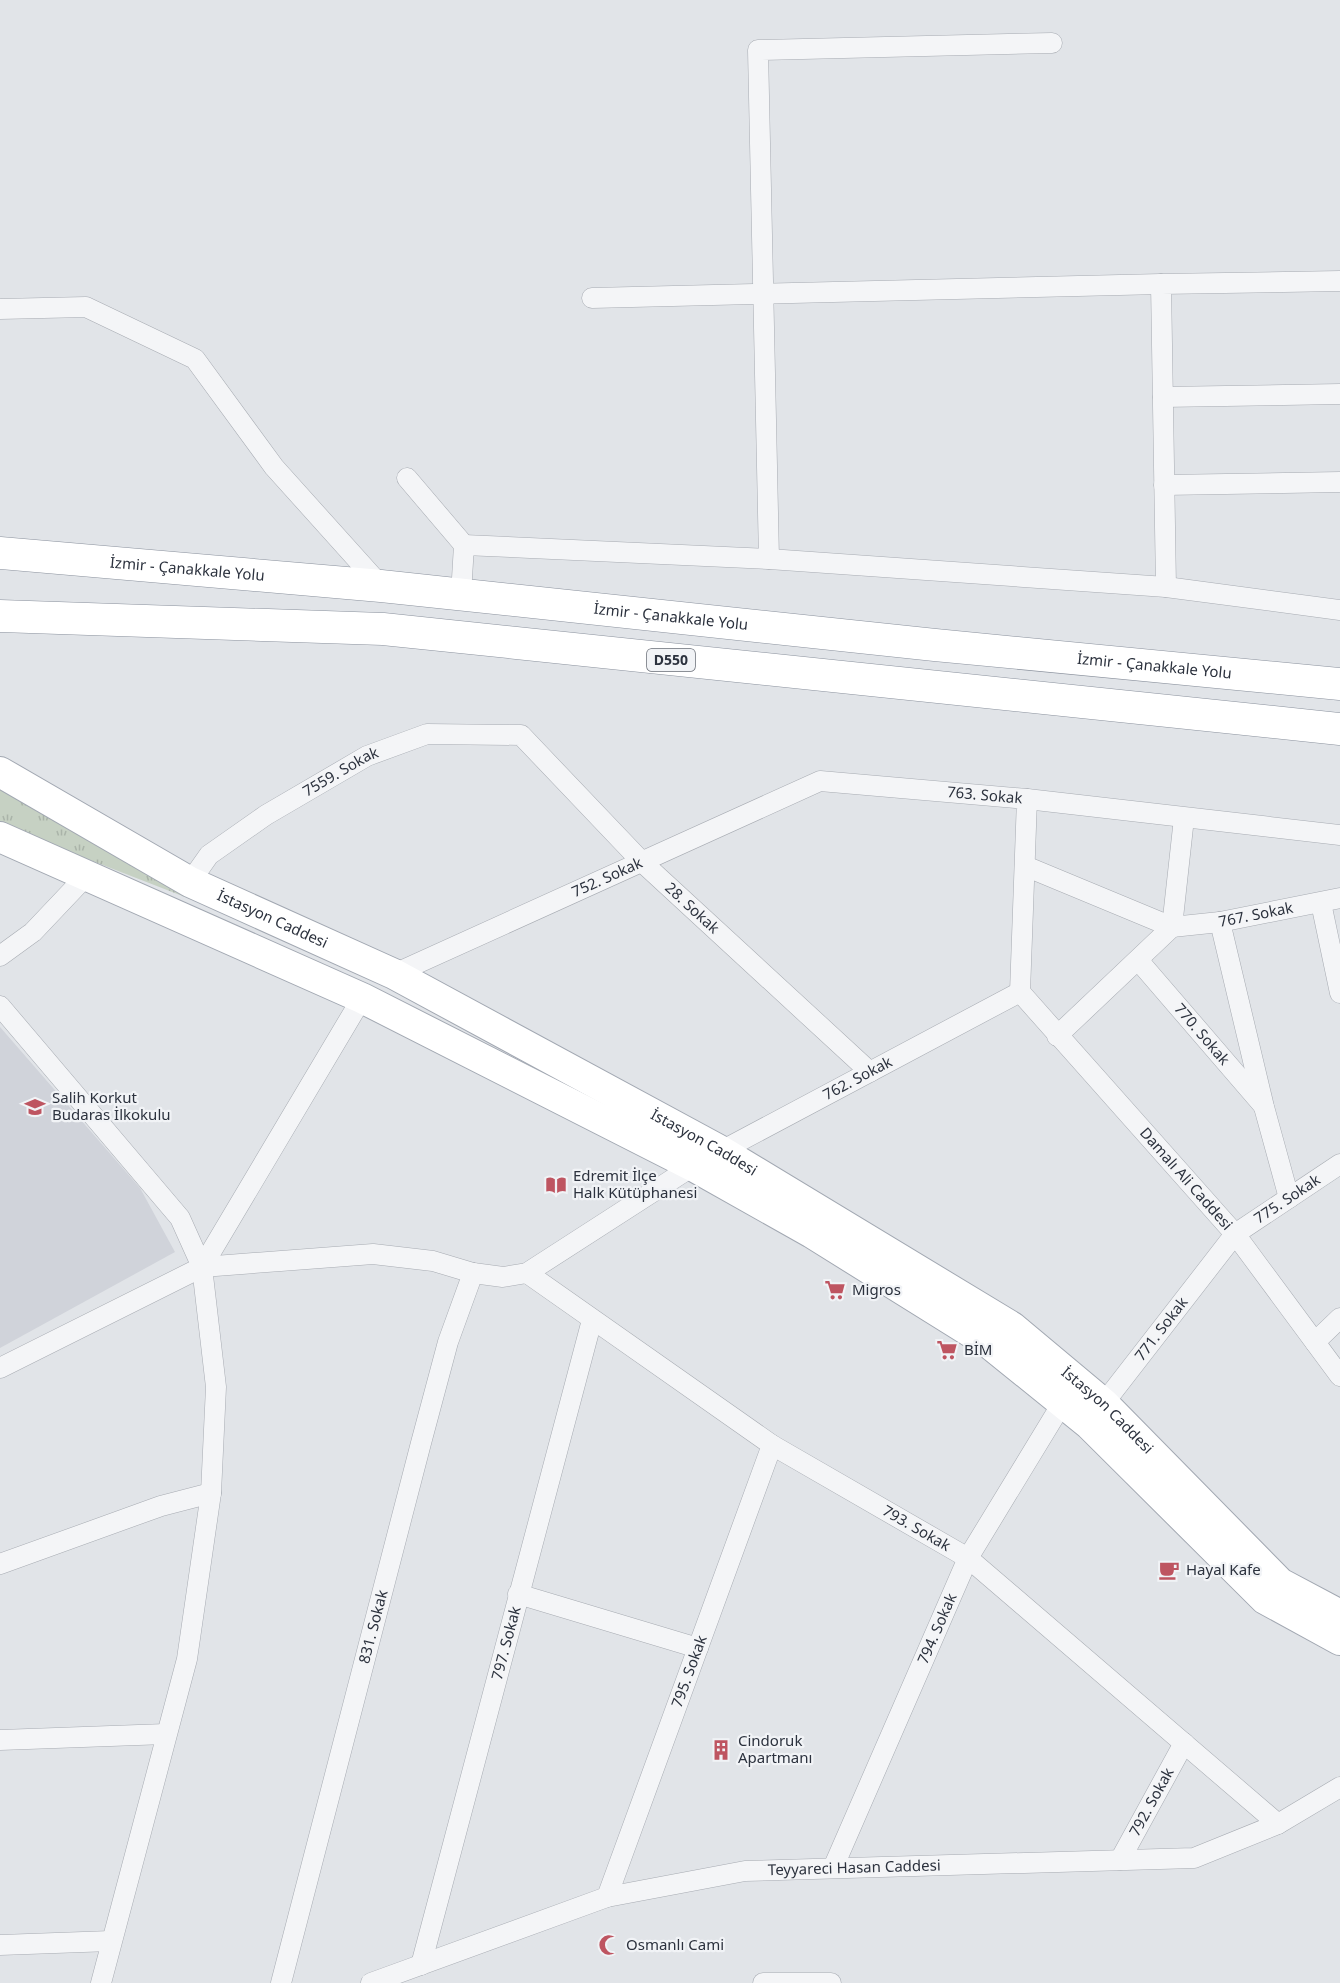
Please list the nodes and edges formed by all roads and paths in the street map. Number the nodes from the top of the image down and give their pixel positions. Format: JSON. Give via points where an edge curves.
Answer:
{"nodes":[{"id":1,"x":1052,"y":43,"type":"dead end"},
{"id":2,"x":1340,"y":281,"type":"edge"},
{"id":3,"x":1161,"y":284,"type":"junction"},
{"id":4,"x":763,"y":294,"type":"junction"},
{"id":5,"x":592,"y":298,"type":"dead end"},
{"id":6,"x":0,"y":309,"type":"edge"},
{"id":7,"x":1340,"y":394,"type":"edge"},
{"id":8,"x":1163,"y":398,"type":"junction"},
{"id":9,"x":406,"y":478,"type":"dead end"},
{"id":10,"x":1340,"y":482,"type":"edge"},
{"id":11,"x":1164,"y":485,"type":"junction"},
{"id":12,"x":464,"y":545,"type":"junction"},
{"id":13,"x":0,"y":553,"type":"edge"},
{"id":14,"x":769,"y":560,"type":"junction"},
{"id":15,"x":381,"y":586,"type":"junction"},
{"id":16,"x":1166,"y":587,"type":"junction"},
{"id":17,"x":460,"y":595,"type":"junction"},
{"id":18,"x":1340,"y":610,"type":"edge"},
{"id":19,"x":0,"y":616,"type":"edge"},
{"id":20,"x":1340,"y":684,"type":"edge"},
{"id":21,"x":1340,"y":729,"type":"edge"},
{"id":22,"x":521,"y":735,"type":"joint"},
{"id":23,"x":0,"y":772,"type":"edge"},
{"id":24,"x":820,"y":781,"type":"joint"},
{"id":25,"x":1027,"y":800,"type":"junction"},
{"id":26,"x":1184,"y":818,"type":"junction"},
{"id":27,"x":1340,"y":835,"type":"edge"},
{"id":28,"x":0,"y":837,"type":"edge"},
{"id":29,"x":642,"y":862,"type":"junction"},
{"id":30,"x":1026,"y":866,"type":"junction"},
{"id":31,"x":87,"y":875,"type":"junction"},
{"id":32,"x":190,"y":882,"type":"junction"},
{"id":33,"x":1331,"y":901,"type":"edge"},
{"id":34,"x":1220,"y":922,"type":"junction"},
{"id":35,"x":1172,"y":927,"type":"junction"},
{"id":36,"x":0,"y":956,"type":"edge"},
{"id":37,"x":1138,"y":960,"type":"junction"},
{"id":38,"x":394,"y":974,"type":"junction"},
{"id":39,"x":1020,"y":992,"type":"junction"},
{"id":40,"x":1340,"y":993,"type":"edge"},
{"id":41,"x":362,"y":998,"type":"junction"},
{"id":42,"x":0,"y":1006,"type":"edge"},
{"id":43,"x":1057,"y":1036,"type":"junction"},
{"id":44,"x":870,"y":1072,"type":"junction"},
{"id":45,"x":1264,"y":1107,"type":"junction"},
{"id":46,"x":721,"y":1151,"type":"junction"},
{"id":47,"x":1340,"y":1164,"type":"edge"},
{"id":48,"x":693,"y":1166,"type":"junction"},
{"id":49,"x":1289,"y":1198,"type":"junction"},
{"id":50,"x":1235,"y":1234,"type":"junction"},
{"id":51,"x":202,"y":1267,"type":"junction"},
{"id":52,"x":473,"y":1273,"type":"junction"},
{"id":53,"x":526,"y":1273,"type":"junction"},
{"id":54,"x":1340,"y":1318,"type":"edge"},
{"id":55,"x":592,"y":1320,"type":"junction"},
{"id":56,"x":1315,"y":1342,"type":"junction"},
{"id":57,"x":0,"y":1368,"type":"edge"},
{"id":58,"x":1340,"y":1376,"type":"edge"},
{"id":59,"x":1064,"y":1402,"type":"junction"},
{"id":60,"x":1096,"y":1414,"type":"junction"},
{"id":61,"x":772,"y":1445,"type":"junction"},
{"id":62,"x":211,"y":1493,"type":"junction"},
{"id":63,"x":968,"y":1558,"type":"junction"},
{"id":64,"x":0,"y":1564,"type":"edge"},
{"id":65,"x":518,"y":1594,"type":"junction"},
{"id":66,"x":1340,"y":1615,"type":"edge"},
{"id":67,"x":1340,"y":1640,"type":"edge"},
{"id":68,"x":698,"y":1648,"type":"junction"},
{"id":69,"x":166,"y":1734,"type":"junction"},
{"id":70,"x":0,"y":1740,"type":"edge"},
{"id":71,"x":1184,"y":1743,"type":"junction"},
{"id":72,"x":1340,"y":1787,"type":"edge"},
{"id":73,"x":1278,"y":1824,"type":"junction"},
{"id":74,"x":1120,"y":1860,"type":"junction"},
{"id":75,"x":833,"y":1868,"type":"junction"},
{"id":76,"x":607,"y":1897,"type":"junction"},
{"id":77,"x":111,"y":1941,"type":"junction"},
{"id":78,"x":0,"y":1945,"type":"edge"},
{"id":79,"x":421,"y":1965,"type":"junction"},
{"id":80,"x":101,"y":1983,"type":"edge"},
{"id":81,"x":282,"y":1983,"type":"edge"},
{"id":82,"x":371,"y":1983,"type":"edge"},
{"id":83,"x":763,"y":1983,"type":"edge"},
{"id":84,"x":831,"y":1983,"type":"edge"}],
"edges":[{"from":1,"to":4,"type":"street","via":[[758,50]]},
{"from":2,"to":3,"type":"street"},
{"from":3,"to":4,"type":"street"},
{"from":3,"to":8,"type":"street"},
{"from":4,"to":5,"type":"street"},
{"from":4,"to":14,"type":"street"},
{"from":6,"to":15,"type":"street","via":[[86,307],[195,359],[274,467]]},
{"from":7,"to":8,"type":"street"},
{"from":8,"to":11,"type":"street"},
{"from":9,"to":12,"type":"street"},
{"from":10,"to":11,"type":"street"},
{"from":11,"to":16,"type":"street"},
{"from":12,"to":14,"type":"street"},
{"from":12,"to":17,"type":"street"},
{"from":13,"to":15,"type":"highway","name":"İzmir - Çanakkale Yolu"},
{"from":14,"to":16,"type":"street"},
{"from":15,"to":17,"type":"highway","name":"İzmir - Çanakkale Yolu"},
{"from":16,"to":18,"type":"street"},
{"from":17,"to":20,"type":"highway","name":"İzmir - Çanakkale Yolu"},
{"from":19,"to":21,"type":"highway","number":"D550","via":[[382,629]]},
{"from":22,"to":29,"type":"street","name":"28. Sokak"},
{"from":22,"to":32,"type":"street","name":"7559. Sokak","via":[[427,734],[367,756],[266,815],[209,855]]},
{"from":23,"to":32,"type":"main road","name":"İstasyon Caddesi"},
{"from":24,"to":25,"type":"street","name":"763. Sokak"},
{"from":24,"to":29,"type":"street","name":"752. Sokak"},
{"from":25,"to":26,"type":"street"},
{"from":25,"to":30,"type":"street","name":"763. Sokak"},
{"from":26,"to":27,"type":"street"},
{"from":26,"to":35,"type":"street"},
{"from":28,"to":31,"type":"main road","name":"İstasyon Caddesi"},
{"from":29,"to":38,"type":"street","name":"752. Sokak"},
{"from":29,"to":44,"type":"street","name":"28. Sokak"},
{"from":30,"to":35,"type":"street","name":"767. Sokak"},
{"from":30,"to":39,"type":"street","name":"763. Sokak"},
{"from":31,"to":36,"type":"street","via":[[33,932]]},
{"from":31,"to":41,"type":"main road","name":"İstasyon Caddesi"},
{"from":32,"to":38,"type":"main road","name":"İstasyon Caddesi"},
{"from":33,"to":34,"type":"street","name":"767. Sokak"},
{"from":33,"to":40,"type":"street"},
{"from":34,"to":35,"type":"street","name":"767. Sokak"},
{"from":34,"to":45,"type":"street","name":"770. Sokak"},
{"from":35,"to":37,"type":"street"},
{"from":37,"to":43,"type":"street"},
{"from":37,"to":45,"type":"street","name":"770. Sokak"},
{"from":38,"to":46,"type":"main road","name":"İstasyon Caddesi"},
{"from":39,"to":43,"type":"street","name":"Damalı Ali Caddesi"},
{"from":39,"to":44,"type":"street","name":"762. Sokak"},
{"from":41,"to":48,"type":"main road","name":"İstasyon Caddesi"},
{"from":41,"to":51,"type":"street"},
{"from":42,"to":51,"type":"street","via":[[180,1218]]},
{"from":43,"to":50,"type":"street","name":"Damalı Ali Caddesi"},
{"from":44,"to":46,"type":"street","name":"762. Sokak"},
{"from":45,"to":49,"type":"street","name":"770. Sokak"},
{"from":46,"to":48,"type":"street","name":"762. Sokak"},
{"from":46,"to":60,"type":"main road","name":"İstasyon Caddesi","via":[[1012,1327]]},
{"from":47,"to":49,"type":"street","name":"775. Sokak"},
{"from":48,"to":53,"type":"street","name":"762. Sokak"},
{"from":48,"to":59,"type":"main road","name":"İstasyon Caddesi","via":[[812,1233],[990,1344]]},
{"from":49,"to":50,"type":"street","name":"775. Sokak"},
{"from":50,"to":56,"type":"street","name":"Damalı Ali Caddesi"},
{"from":50,"to":60,"type":"street","name":"771. Sokak"},
{"from":51,"to":52,"type":"street","via":[[373,1254],[433,1261]]},
{"from":51,"to":57,"type":"street"},
{"from":51,"to":62,"type":"street","via":[[216,1387]]},
{"from":52,"to":53,"type":"street","via":[[503,1277]]},
{"from":52,"to":81,"type":"street","name":"831. Sokak","via":[[448,1342]]},
{"from":53,"to":55,"type":"street","name":"793. Sokak"},
{"from":54,"to":56,"type":"street"},
{"from":55,"to":61,"type":"street","name":"793. Sokak"},
{"from":55,"to":65,"type":"street","name":"797. Sokak"},
{"from":56,"to":58,"type":"street","name":"Damalı Ali Caddesi"},
{"from":59,"to":60,"type":"main road","name":"İstasyon Caddesi"},
{"from":59,"to":63,"type":"street","name":"794. Sokak"},
{"from":60,"to":66,"type":"main road","name":"İstasyon Caddesi","via":[[1280,1583]]},
{"from":60,"to":67,"type":"main road","name":"İstasyon Caddesi","via":[[1265,1599]]},
{"from":61,"to":63,"type":"street","name":"793. Sokak"},
{"from":61,"to":68,"type":"street","name":"795. Sokak"},
{"from":62,"to":64,"type":"street","via":[[161,1506]]},
{"from":62,"to":69,"type":"street","via":[[187,1659]]},
{"from":63,"to":71,"type":"street","name":"793. Sokak"},
{"from":63,"to":75,"type":"street","name":"794. Sokak"},
{"from":65,"to":68,"type":"street"},
{"from":65,"to":79,"type":"street","name":"797. Sokak"},
{"from":68,"to":76,"type":"street","name":"795. Sokak"},
{"from":69,"to":70,"type":"street"},
{"from":69,"to":77,"type":"street"},
{"from":71,"to":73,"type":"street","name":"793. Sokak"},
{"from":71,"to":74,"type":"street","name":"792. Sokak"},
{"from":72,"to":73,"type":"street","name":"Teyyareci Hasan Caddesi"},
{"from":73,"to":74,"type":"street","name":"Teyyareci Hasan Caddesi","via":[[1194,1858]]},
{"from":74,"to":75,"type":"street","name":"Teyyareci Hasan Caddesi"},
{"from":75,"to":76,"type":"street","name":"Teyyareci Hasan Caddesi","via":[[745,1871]]},
{"from":76,"to":79,"type":"street","name":"Teyyareci Hasan Caddesi"},
{"from":77,"to":78,"type":"street"},
{"from":77,"to":80,"type":"street"},
{"from":79,"to":82,"type":"street","name":"Teyyareci Hasan Caddesi"},
{"from":83,"to":84,"type":"street"}]}
